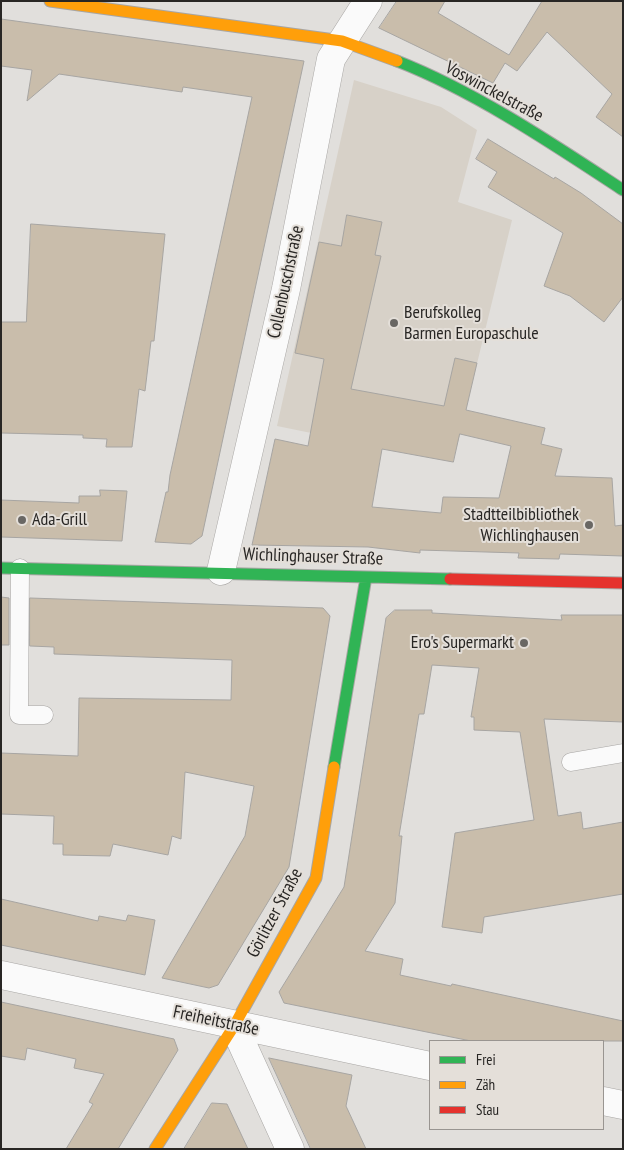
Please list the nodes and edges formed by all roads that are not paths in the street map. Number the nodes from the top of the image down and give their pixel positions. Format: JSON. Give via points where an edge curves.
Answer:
{"nodes":[{"id":1,"x":50,"y":1,"type":"edge"},
{"id":2,"x":368,"y":1,"type":"edge"},
{"id":3,"x":342,"y":41,"type":"junction"},
{"id":4,"x":623,"y":190,"type":"edge"},
{"id":5,"x":1,"y":568,"type":"edge"},
{"id":6,"x":20,"y":568,"type":"junction"},
{"id":7,"x":221,"y":571,"type":"junction"},
{"id":8,"x":366,"y":577,"type":"junction"},
{"id":9,"x":623,"y":583,"type":"edge"},
{"id":10,"x":44,"y":715,"type":"dead end"},
{"id":11,"x":623,"y":753,"type":"edge"},
{"id":12,"x":571,"y":762,"type":"dead end"},
{"id":13,"x":1,"y":975,"type":"edge"},
{"id":14,"x":234,"y":1026,"type":"junction"},
{"id":15,"x":429,"y":1066,"type":"edge"},
{"id":16,"x":604,"y":1101,"type":"edge"},
{"id":17,"x":623,"y":1105,"type":"edge"},
{"id":18,"x":155,"y":1149,"type":"edge"},
{"id":19,"x":290,"y":1149,"type":"edge"}],
"edges":[{"from":1,"to":3,"type":"street","name":"Voswinckelstraße"},
{"from":2,"to":3,"type":"street","name":"Collenbuschstraße"},
{"from":3,"to":4,"type":"street","name":"Voswinckelstraße","via":[[400,62],[455,89],[537,134]]},
{"from":3,"to":7,"type":"street","name":"Collenbuschstraße","via":[[331,59],[286,289]]},
{"from":5,"to":6,"type":"street","name":"Wichlinghauser Straße"},
{"from":6,"to":7,"type":"street","name":"Wichlinghauser Straße"},
{"from":6,"to":10,"type":"lane","via":[[19,715]]},
{"from":7,"to":8,"type":"street","name":"Wichlinghauser Straße"},
{"from":8,"to":9,"type":"street","name":"Wichlinghauser Straße"},
{"from":8,"to":14,"type":"street","name":"Görlitzer Straße","via":[[316,878]]},
{"from":11,"to":12,"type":"lane"},
{"from":13,"to":14,"type":"street","name":"Freiheitstraße"},
{"from":14,"to":15,"type":"street","name":"Freiheitstraße"},
{"from":14,"to":18,"type":"street","name":"Görlitzer Straße"},
{"from":14,"to":19,"type":"street"},
{"from":16,"to":17,"type":"street"}]}
